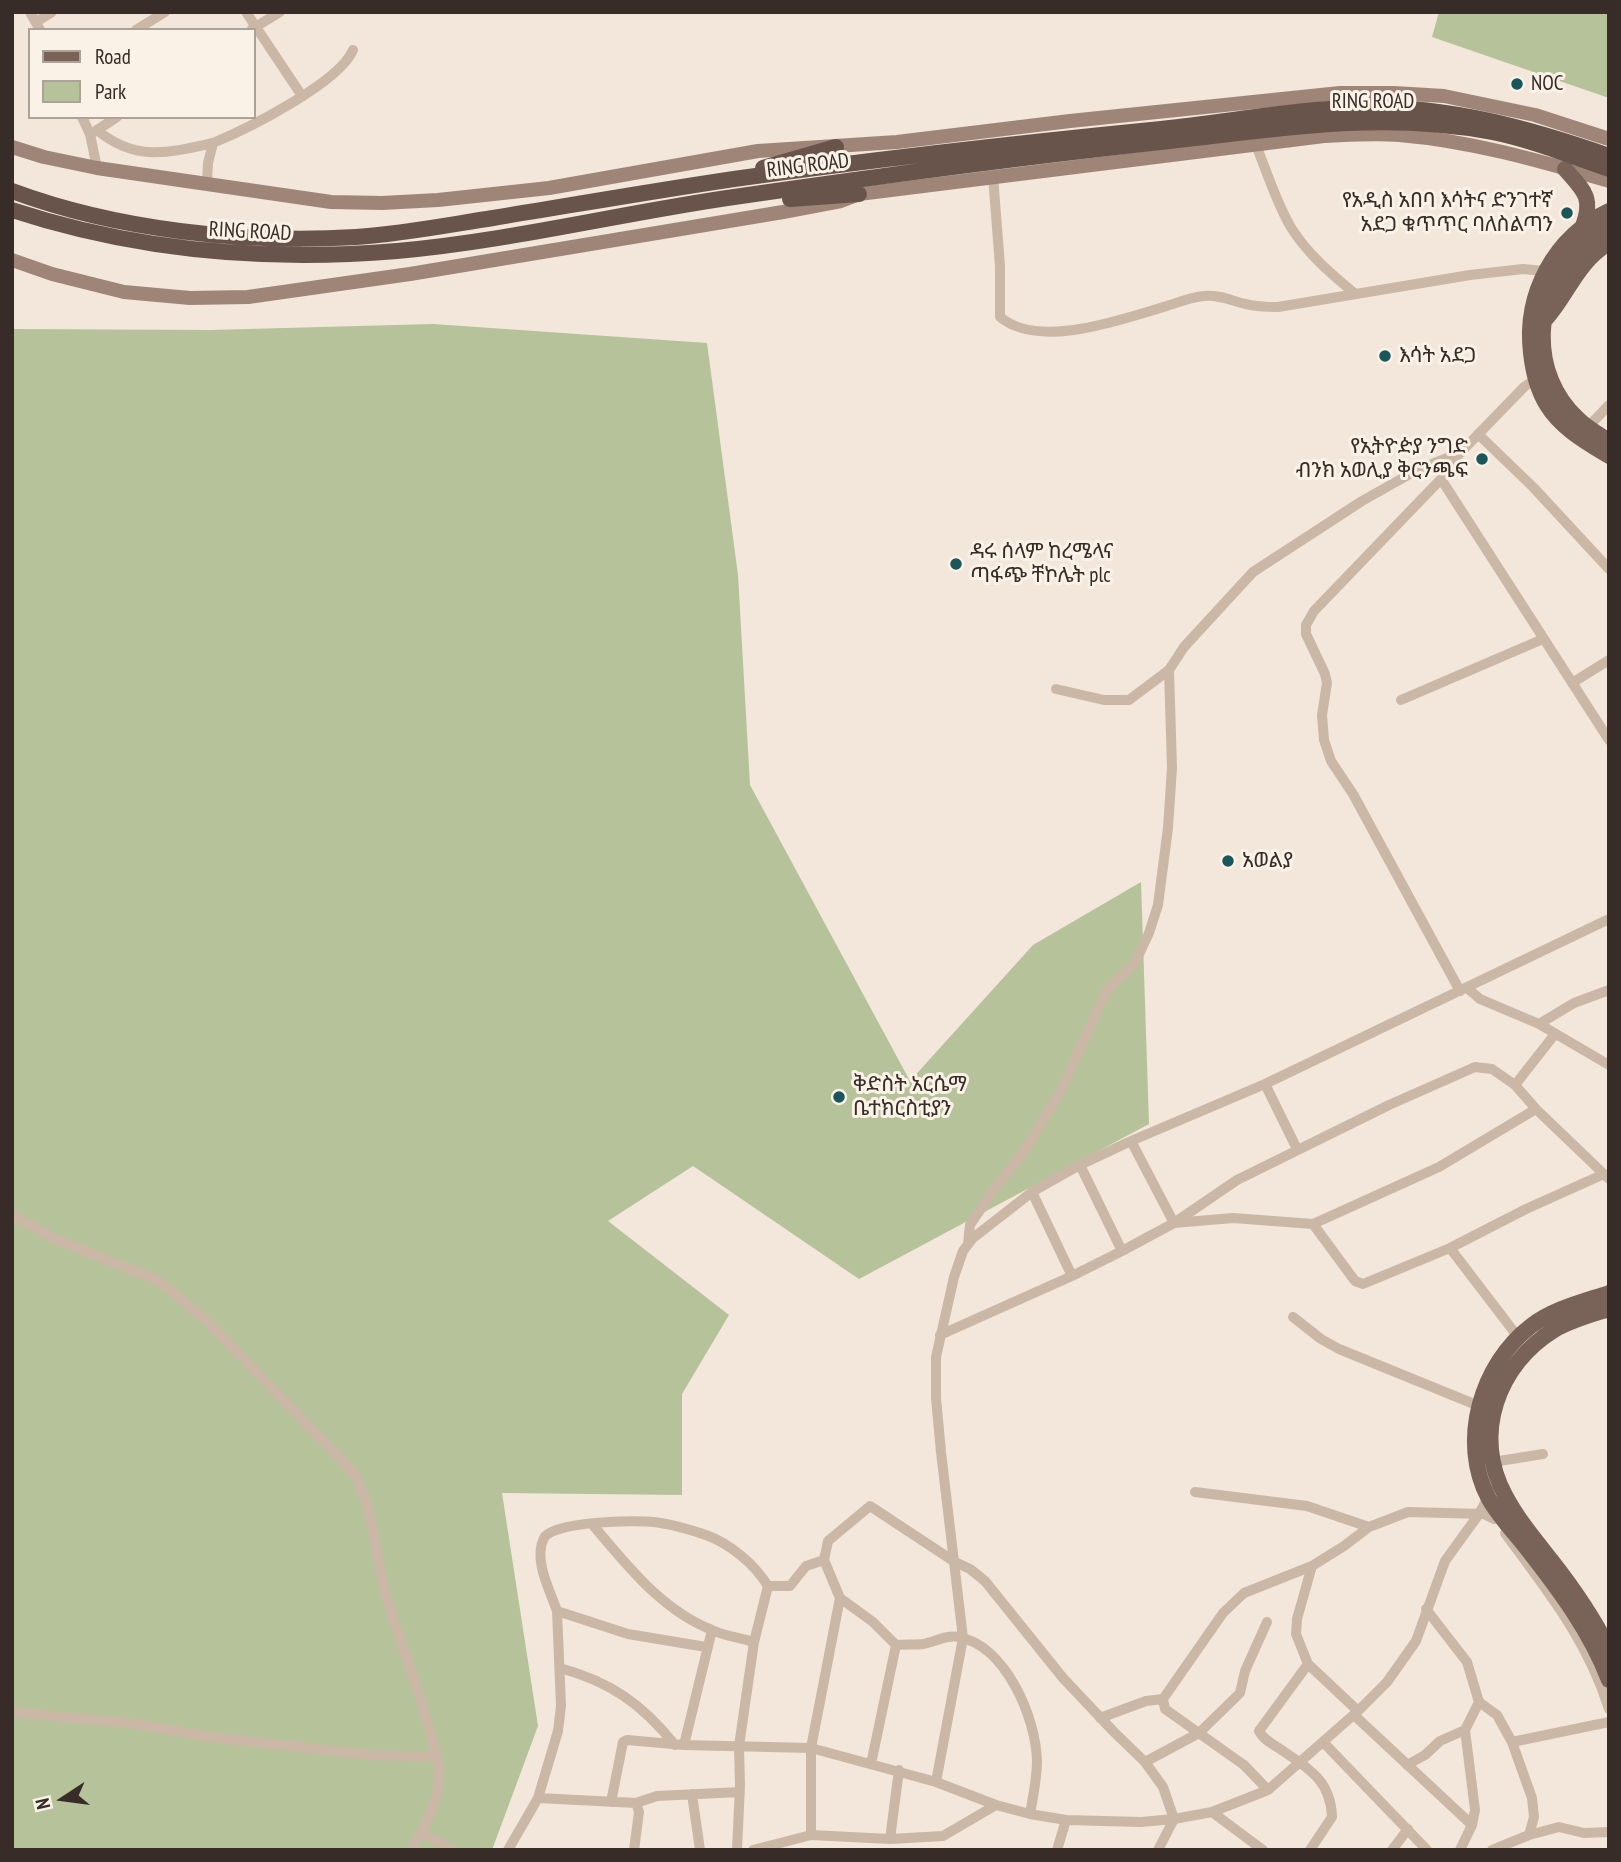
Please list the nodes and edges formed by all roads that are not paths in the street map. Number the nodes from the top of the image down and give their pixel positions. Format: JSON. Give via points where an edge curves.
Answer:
{"nodes":[{"id":1,"x":30,"y":12,"type":"edge"},
{"id":2,"x":52,"y":12,"type":"edge"},
{"id":3,"x":165,"y":12,"type":"edge"},
{"id":4,"x":246,"y":12,"type":"edge"},
{"id":5,"x":280,"y":12,"type":"edge"},
{"id":6,"x":38,"y":26,"type":"edge"},
{"id":7,"x":139,"y":28,"type":"edge"},
{"id":8,"x":254,"y":28,"type":"edge"},
{"id":9,"x":256,"y":28,"type":"edge"},
{"id":10,"x":256,"y":32,"type":"edge"},
{"id":11,"x":353,"y":50,"type":"dead end"},
{"id":12,"x":302,"y":96,"type":"junction"},
{"id":13,"x":84,"y":119,"type":"edge"},
{"id":14,"x":114,"y":119,"type":"edge"},
{"id":15,"x":94,"y":132,"type":"junction"},
{"id":16,"x":1609,"y":139,"type":"edge"},
{"id":17,"x":213,"y":143,"type":"junction"},
{"id":18,"x":1255,"y":143,"type":"junction"},
{"id":19,"x":836,"y":146,"type":"junction"},
{"id":20,"x":12,"y":147,"type":"edge"},
{"id":21,"x":1609,"y":156,"type":"edge"},
{"id":22,"x":924,"y":164,"type":"junction"},
{"id":23,"x":97,"y":168,"type":"junction"},
{"id":24,"x":1565,"y":169,"type":"junction"},
{"id":25,"x":1609,"y":169,"type":"edge"},
{"id":26,"x":993,"y":176,"type":"junction"},
{"id":27,"x":735,"y":179,"type":"junction"},
{"id":28,"x":1609,"y":181,"type":"edge"},
{"id":29,"x":206,"y":183,"type":"junction"},
{"id":30,"x":12,"y":191,"type":"edge"},
{"id":31,"x":859,"y":194,"type":"junction"},
{"id":32,"x":732,"y":197,"type":"junction"},
{"id":33,"x":12,"y":210,"type":"edge"},
{"id":34,"x":1609,"y":211,"type":"edge"},
{"id":35,"x":1583,"y":226,"type":"junction"},
{"id":36,"x":1609,"y":228,"type":"edge"},
{"id":37,"x":1609,"y":243,"type":"edge"},
{"id":38,"x":12,"y":260,"type":"edge"},
{"id":39,"x":1544,"y":271,"type":"junction"},
{"id":40,"x":1353,"y":292,"type":"junction"},
{"id":41,"x":1543,"y":321,"type":"junction"},
{"id":42,"x":1541,"y":376,"type":"junction"},
{"id":43,"x":1609,"y":405,"type":"edge"},
{"id":44,"x":1588,"y":427,"type":"junction"},
{"id":45,"x":1478,"y":434,"type":"junction"},
{"id":46,"x":1609,"y":441,"type":"edge"},
{"id":47,"x":1460,"y":453,"type":"junction"},
{"id":48,"x":1609,"y":456,"type":"edge"},
{"id":49,"x":1441,"y":479,"type":"junction"},
{"id":50,"x":1609,"y":569,"type":"edge"},
{"id":51,"x":1544,"y":639,"type":"junction"},
{"id":52,"x":1609,"y":660,"type":"edge"},
{"id":53,"x":1169,"y":670,"type":"junction"},
{"id":54,"x":1572,"y":683,"type":"junction"},
{"id":55,"x":1055,"y":689,"type":"dead end"},
{"id":56,"x":1401,"y":700,"type":"dead end"},
{"id":57,"x":1609,"y":740,"type":"edge"},
{"id":58,"x":1609,"y":919,"type":"edge"},
{"id":59,"x":1464,"y":990,"type":"junction"},
{"id":60,"x":1609,"y":990,"type":"edge"},
{"id":61,"x":1539,"y":1024,"type":"junction"},
{"id":62,"x":1555,"y":1034,"type":"junction"},
{"id":63,"x":1609,"y":1065,"type":"edge"},
{"id":64,"x":1265,"y":1084,"type":"junction"},
{"id":65,"x":1515,"y":1085,"type":"junction"},
{"id":66,"x":1536,"y":1109,"type":"junction"},
{"id":67,"x":1131,"y":1141,"type":"junction"},
{"id":68,"x":1297,"y":1149,"type":"junction"},
{"id":69,"x":1080,"y":1165,"type":"junction"},
{"id":70,"x":1606,"y":1177,"type":"edge"},
{"id":71,"x":1032,"y":1192,"type":"junction"},
{"id":72,"x":12,"y":1214,"type":"edge"},
{"id":73,"x":1174,"y":1223,"type":"junction"},
{"id":74,"x":1313,"y":1224,"type":"junction"},
{"id":75,"x":968,"y":1244,"type":"junction"},
{"id":76,"x":1450,"y":1248,"type":"junction"},
{"id":77,"x":1122,"y":1251,"type":"junction"},
{"id":78,"x":1072,"y":1276,"type":"junction"},
{"id":79,"x":1609,"y":1293,"type":"edge"},
{"id":80,"x":1609,"y":1309,"type":"edge"},
{"id":81,"x":1293,"y":1317,"type":"dead end"},
{"id":82,"x":940,"y":1335,"type":"junction"},
{"id":83,"x":1518,"y":1337,"type":"junction"},
{"id":84,"x":1479,"y":1406,"type":"junction"},
{"id":85,"x":1544,"y":1454,"type":"dead end"},
{"id":86,"x":1487,"y":1458,"type":"junction"},
{"id":87,"x":1195,"y":1492,"type":"dead end"},
{"id":88,"x":1489,"y":1499,"type":"junction"},
{"id":89,"x":1479,"y":1514,"type":"junction"},
{"id":90,"x":1494,"y":1519,"type":"junction"},
{"id":91,"x":592,"y":1524,"type":"junction"},
{"id":92,"x":1369,"y":1527,"type":"junction"},
{"id":93,"x":824,"y":1560,"type":"junction"},
{"id":94,"x":955,"y":1562,"type":"junction"},
{"id":95,"x":1312,"y":1566,"type":"junction"},
{"id":96,"x":768,"y":1586,"type":"junction"},
{"id":97,"x":840,"y":1598,"type":"junction"},
{"id":98,"x":1426,"y":1609,"type":"junction"},
{"id":99,"x":558,"y":1611,"type":"junction"},
{"id":100,"x":1267,"y":1622,"type":"dead end"},
{"id":101,"x":712,"y":1630,"type":"junction"},
{"id":102,"x":963,"y":1638,"type":"junction"},
{"id":103,"x":754,"y":1642,"type":"junction"},
{"id":104,"x":896,"y":1645,"type":"junction"},
{"id":105,"x":706,"y":1647,"type":"junction"},
{"id":106,"x":1609,"y":1649,"type":"edge"},
{"id":107,"x":1308,"y":1664,"type":"junction"},
{"id":108,"x":560,"y":1668,"type":"junction"},
{"id":109,"x":1609,"y":1680,"type":"edge"},
{"id":110,"x":1163,"y":1699,"type":"junction"},
{"id":111,"x":1479,"y":1702,"type":"junction"},
{"id":112,"x":1609,"y":1709,"type":"edge"},
{"id":113,"x":12,"y":1712,"type":"edge"},
{"id":114,"x":1356,"y":1713,"type":"junction"},
{"id":115,"x":1100,"y":1718,"type":"junction"},
{"id":116,"x":1609,"y":1722,"type":"edge"},
{"id":117,"x":1465,"y":1730,"type":"junction"},
{"id":118,"x":1199,"y":1732,"type":"junction"},
{"id":119,"x":1323,"y":1742,"type":"junction"},
{"id":120,"x":1512,"y":1742,"type":"junction"},
{"id":121,"x":680,"y":1745,"type":"junction"},
{"id":122,"x":739,"y":1746,"type":"junction"},
{"id":123,"x":811,"y":1748,"type":"junction"},
{"id":124,"x":437,"y":1757,"type":"junction"},
{"id":125,"x":1144,"y":1762,"type":"junction"},
{"id":126,"x":1300,"y":1762,"type":"junction"},
{"id":127,"x":871,"y":1764,"type":"junction"},
{"id":128,"x":1407,"y":1765,"type":"junction"},
{"id":129,"x":899,"y":1770,"type":"junction"},
{"id":130,"x":936,"y":1782,"type":"junction"},
{"id":131,"x":1268,"y":1790,"type":"junction"},
{"id":132,"x":740,"y":1792,"type":"junction"},
{"id":133,"x":692,"y":1794,"type":"junction"},
{"id":134,"x":538,"y":1798,"type":"junction"},
{"id":135,"x":611,"y":1802,"type":"junction"},
{"id":136,"x":636,"y":1803,"type":"junction"},
{"id":137,"x":996,"y":1805,"type":"junction"},
{"id":138,"x":1212,"y":1812,"type":"junction"},
{"id":139,"x":1030,"y":1814,"type":"junction"},
{"id":140,"x":1174,"y":1819,"type":"junction"},
{"id":141,"x":1066,"y":1820,"type":"junction"},
{"id":142,"x":1472,"y":1825,"type":"junction"},
{"id":143,"x":1408,"y":1829,"type":"junction"},
{"id":144,"x":422,"y":1832,"type":"junction"},
{"id":145,"x":1609,"y":1832,"type":"edge"},
{"id":146,"x":1529,"y":1835,"type":"junction"},
{"id":147,"x":811,"y":1836,"type":"junction"},
{"id":148,"x":890,"y":1839,"type":"junction"},
{"id":149,"x":411,"y":1850,"type":"edge"},
{"id":150,"x":452,"y":1850,"type":"edge"},
{"id":151,"x":508,"y":1850,"type":"edge"},
{"id":152,"x":634,"y":1850,"type":"edge"},
{"id":153,"x":700,"y":1850,"type":"edge"},
{"id":154,"x":737,"y":1850,"type":"edge"},
{"id":155,"x":752,"y":1850,"type":"edge"},
{"id":156,"x":1058,"y":1850,"type":"edge"},
{"id":157,"x":1158,"y":1850,"type":"edge"},
{"id":158,"x":1263,"y":1850,"type":"edge"},
{"id":159,"x":1310,"y":1850,"type":"edge"},
{"id":160,"x":1392,"y":1850,"type":"edge"},
{"id":161,"x":1427,"y":1850,"type":"edge"},
{"id":162,"x":1460,"y":1850,"type":"edge"},
{"id":163,"x":1492,"y":1850,"type":"edge"}],
"edges":[{"from":1,"to":6,"type":"street"},
{"from":2,"to":6,"type":"street"},
{"from":3,"to":7,"type":"street"},
{"from":4,"to":8,"type":"street"},
{"from":5,"to":9,"type":"street"},
{"from":10,"to":12,"type":"street"},
{"from":11,"to":12,"type":"street","via":[[339,70]]},
{"from":12,"to":17,"type":"street"},
{"from":13,"to":15,"type":"street"},
{"from":14,"to":15,"type":"street"},
{"from":15,"to":17,"type":"street","via":[[128,150],[143,152]]},
{"from":15,"to":23,"type":"street"},
{"from":16,"to":19,"type":"main road","name":"RING ROAD","via":[[1476,102],[1394,93],[1303,96]]},
{"from":17,"to":29,"type":"street"},
{"from":18,"to":24,"type":"main road","via":[[1397,135],[1481,146]]},
{"from":18,"to":26,"type":"main road"},
{"from":18,"to":40,"type":"street","via":[[1291,227],[1319,262]]},
{"from":19,"to":27,"type":"highway"},
{"from":19,"to":29,"type":"main road","name":"RING ROAD","via":[[758,151],[549,188],[438,200],[331,202]]},
{"from":20,"to":23,"type":"main road","name":"RING ROAD"},
{"from":21,"to":22,"type":"highway","name":"RING ROAD","via":[[1476,118],[1364,107],[1288,113]]},
{"from":22,"to":25,"type":"highway","name":"RING ROAD","via":[[1370,121],[1429,123],[1497,133]]},
{"from":22,"to":27,"type":"highway","name":"RING ROAD"},
{"from":22,"to":32,"type":"highway","name":"RING ROAD"},
{"from":23,"to":29,"type":"main road","name":"RING ROAD"},
{"from":24,"to":28,"type":"main road"},
{"from":24,"to":35,"type":"main road","via":[[1587,198],[1589,212]]},
{"from":26,"to":31,"type":"main road"},
{"from":26,"to":40,"type":"street","via":[[1000,317],[1023,329],[1069,331],[1204,296],[1278,307]]},
{"from":27,"to":30,"type":"highway","name":"RING ROAD","via":[[358,237],[191,233],[62,208]]},
{"from":31,"to":32,"type":"highway","via":[[764,201]]},
{"from":31,"to":38,"type":"main road","via":[[783,212],[248,297],[124,292]]},
{"from":32,"to":33,"type":"highway","name":"RING ROAD","via":[[434,246],[308,256],[167,246],[62,226]]},
{"from":34,"to":35,"type":"main road"},
{"from":35,"to":39,"type":"main road"},
{"from":36,"to":41,"type":"main road","via":[[1580,247],[1561,271]]},
{"from":37,"to":41,"type":"main road","via":[[1579,269],[1557,307]]},
{"from":39,"to":40,"type":"street","via":[[1499,271]]},
{"from":39,"to":42,"type":"main road","via":[[1535,295],[1529,339]]},
{"from":41,"to":42,"type":"main road"},
{"from":42,"to":44,"type":"main road"},
{"from":42,"to":45,"type":"street"},
{"from":42,"to":48,"type":"main road","via":[[1546,404],[1578,437]]},
{"from":43,"to":44,"type":"street"},
{"from":44,"to":46,"type":"main road"},
{"from":45,"to":47,"type":"street"},
{"from":45,"to":50,"type":"street"},
{"from":47,"to":49,"type":"street"},
{"from":47,"to":53,"type":"street","via":[[1417,470],[1362,501],[1253,572],[1184,647]]},
{"from":49,"to":51,"type":"street"},
{"from":49,"to":59,"type":"street","via":[[1314,611],[1306,634],[1327,684],[1322,715],[1331,761]]},
{"from":51,"to":54,"type":"street"},
{"from":51,"to":56,"type":"street"},
{"from":52,"to":54,"type":"street"},
{"from":53,"to":55,"type":"street","via":[[1121,702]]},
{"from":53,"to":75,"type":"street","via":[[1172,768],[1168,828],[1158,905],[1149,933],[1135,962],[1107,990],[1060,1092],[1023,1153],[970,1225]]},
{"from":54,"to":57,"type":"street"},
{"from":58,"to":59,"type":"street"},
{"from":59,"to":61,"type":"street"},
{"from":59,"to":64,"type":"street"},
{"from":60,"to":61,"type":"street","via":[[1574,1003]]},
{"from":61,"to":62,"type":"street"},
{"from":62,"to":63,"type":"street"},
{"from":62,"to":65,"type":"street"},
{"from":64,"to":67,"type":"street"},
{"from":64,"to":68,"type":"street"},
{"from":65,"to":66,"type":"street"},
{"from":65,"to":68,"type":"street","via":[[1492,1069],[1475,1067]]},
{"from":66,"to":70,"type":"street"},
{"from":66,"to":74,"type":"street","via":[[1439,1167]]},
{"from":67,"to":69,"type":"street"},
{"from":67,"to":73,"type":"street"},
{"from":68,"to":73,"type":"street","via":[[1237,1180]]},
{"from":69,"to":71,"type":"street"},
{"from":69,"to":77,"type":"street"},
{"from":70,"to":76,"type":"street","via":[[1526,1209]]},
{"from":71,"to":75,"type":"street"},
{"from":71,"to":78,"type":"street"},
{"from":72,"to":124,"type":"street","via":[[57,1240],[162,1284],[208,1322],[354,1473],[365,1494],[386,1592]]},
{"from":73,"to":74,"type":"street","via":[[1233,1218]]},
{"from":73,"to":77,"type":"street"},
{"from":74,"to":76,"type":"street","via":[[1355,1281],[1363,1284]]},
{"from":75,"to":82,"type":"street","via":[[954,1277]]},
{"from":76,"to":83,"type":"street"},
{"from":77,"to":78,"type":"street"},
{"from":78,"to":82,"type":"street"},
{"from":79,"to":83,"type":"main road","via":[[1552,1313]]},
{"from":80,"to":86,"type":"main road","via":[[1556,1329],[1522,1354],[1493,1409]]},
{"from":81,"to":84,"type":"street","via":[[1339,1349]]},
{"from":82,"to":94,"type":"street","via":[[936,1398]]},
{"from":83,"to":84,"type":"main road","via":[[1493,1368]]},
{"from":84,"to":86,"type":"main road","via":[[1476,1437]]},
{"from":85,"to":86,"type":"street"},
{"from":86,"to":88,"type":"main road"},
{"from":86,"to":106,"type":"main road","via":[[1505,1496],[1578,1597]]},
{"from":87,"to":92,"type":"street","via":[[1307,1506]]},
{"from":88,"to":89,"type":"street"},
{"from":88,"to":90,"type":"street"},
{"from":88,"to":109,"type":"main road","via":[[1568,1602]]},
{"from":89,"to":90,"type":"street"},
{"from":89,"to":92,"type":"street","via":[[1408,1512]]},
{"from":89,"to":98,"type":"street","via":[[1445,1561]]},
{"from":90,"to":112,"type":"street","via":[[1579,1637]]},
{"from":91,"to":96,"type":"street","via":[[653,1522],[707,1535],[751,1564]]},
{"from":91,"to":99,"type":"street","via":[[549,1532],[543,1539],[542,1568]]},
{"from":91,"to":101,"type":"street","via":[[656,1595]]},
{"from":92,"to":95,"type":"street"},
{"from":93,"to":94,"type":"street","via":[[828,1541],[870,1506]]},
{"from":93,"to":96,"type":"street","via":[[806,1566],[790,1586]]},
{"from":93,"to":97,"type":"street"},
{"from":94,"to":102,"type":"street"},
{"from":94,"to":115,"type":"street","via":[[985,1581]]},
{"from":95,"to":107,"type":"street","via":[[1296,1625]]},
{"from":95,"to":110,"type":"street","via":[[1244,1593],[1223,1613]]},
{"from":96,"to":103,"type":"street"},
{"from":97,"to":104,"type":"street"},
{"from":97,"to":123,"type":"street"},
{"from":98,"to":111,"type":"street","via":[[1467,1662]]},
{"from":98,"to":114,"type":"street","via":[[1409,1652]]},
{"from":99,"to":105,"type":"street","via":[[628,1634]]},
{"from":99,"to":108,"type":"street"},
{"from":100,"to":118,"type":"street","via":[[1240,1693]]},
{"from":101,"to":103,"type":"street"},
{"from":101,"to":105,"type":"street"},
{"from":102,"to":104,"type":"street"},
{"from":102,"to":130,"type":"street"},
{"from":102,"to":139,"type":"street","via":[[995,1657],[1019,1693],[1037,1761]]},
{"from":103,"to":122,"type":"street"},
{"from":104,"to":127,"type":"street"},
{"from":105,"to":121,"type":"street"},
{"from":107,"to":114,"type":"street"},
{"from":107,"to":126,"type":"street","via":[[1259,1731]]},
{"from":108,"to":121,"type":"street","via":[[592,1678],[647,1712]]},
{"from":108,"to":134,"type":"street","via":[[558,1731]]},
{"from":110,"to":115,"type":"street"},
{"from":110,"to":118,"type":"street","via":[[1165,1709]]},
{"from":111,"to":117,"type":"street"},
{"from":111,"to":120,"type":"street","via":[[1497,1715]]},
{"from":113,"to":124,"type":"street","via":[[371,1755]]},
{"from":114,"to":119,"type":"street"},
{"from":114,"to":128,"type":"street"},
{"from":115,"to":125,"type":"street"},
{"from":116,"to":120,"type":"street"},
{"from":117,"to":128,"type":"street"},
{"from":117,"to":142,"type":"street","via":[[1475,1797]]},
{"from":118,"to":125,"type":"street"},
{"from":118,"to":131,"type":"street","via":[[1244,1765]]},
{"from":119,"to":126,"type":"street"},
{"from":119,"to":143,"type":"street"},
{"from":120,"to":146,"type":"street","via":[[1532,1798],[1534,1817]]},
{"from":121,"to":122,"type":"street"},
{"from":121,"to":135,"type":"street","via":[[623,1742]]},
{"from":122,"to":123,"type":"street"},
{"from":122,"to":132,"type":"street"},
{"from":123,"to":127,"type":"street"},
{"from":123,"to":147,"type":"street"},
{"from":124,"to":144,"type":"street","via":[[437,1789]]},
{"from":125,"to":140,"type":"street","via":[[1163,1787]]},
{"from":126,"to":131,"type":"street"},
{"from":126,"to":159,"type":"street","via":[[1320,1779],[1332,1812]]},
{"from":127,"to":129,"type":"street"},
{"from":128,"to":142,"type":"street"},
{"from":129,"to":130,"type":"street"},
{"from":129,"to":148,"type":"street"},
{"from":130,"to":137,"type":"street"},
{"from":131,"to":138,"type":"street"},
{"from":132,"to":133,"type":"street"},
{"from":132,"to":154,"type":"street"},
{"from":133,"to":136,"type":"street","via":[[649,1797]]},
{"from":133,"to":153,"type":"street"},
{"from":134,"to":135,"type":"street"},
{"from":134,"to":151,"type":"street"},
{"from":135,"to":136,"type":"street"},
{"from":136,"to":152,"type":"street"},
{"from":137,"to":139,"type":"street"},
{"from":137,"to":148,"type":"street","via":[[943,1836]]},
{"from":138,"to":140,"type":"street"},
{"from":138,"to":158,"type":"street"},
{"from":139,"to":141,"type":"street"},
{"from":140,"to":141,"type":"street"},
{"from":140,"to":157,"type":"street"},
{"from":141,"to":156,"type":"street"},
{"from":142,"to":162,"type":"street"},
{"from":143,"to":160,"type":"street"},
{"from":143,"to":161,"type":"street"},
{"from":144,"to":149,"type":"street"},
{"from":144,"to":150,"type":"street"},
{"from":145,"to":146,"type":"street","via":[[1559,1827]]},
{"from":146,"to":163,"type":"street"},
{"from":147,"to":148,"type":"street"},
{"from":147,"to":155,"type":"street"}]}
